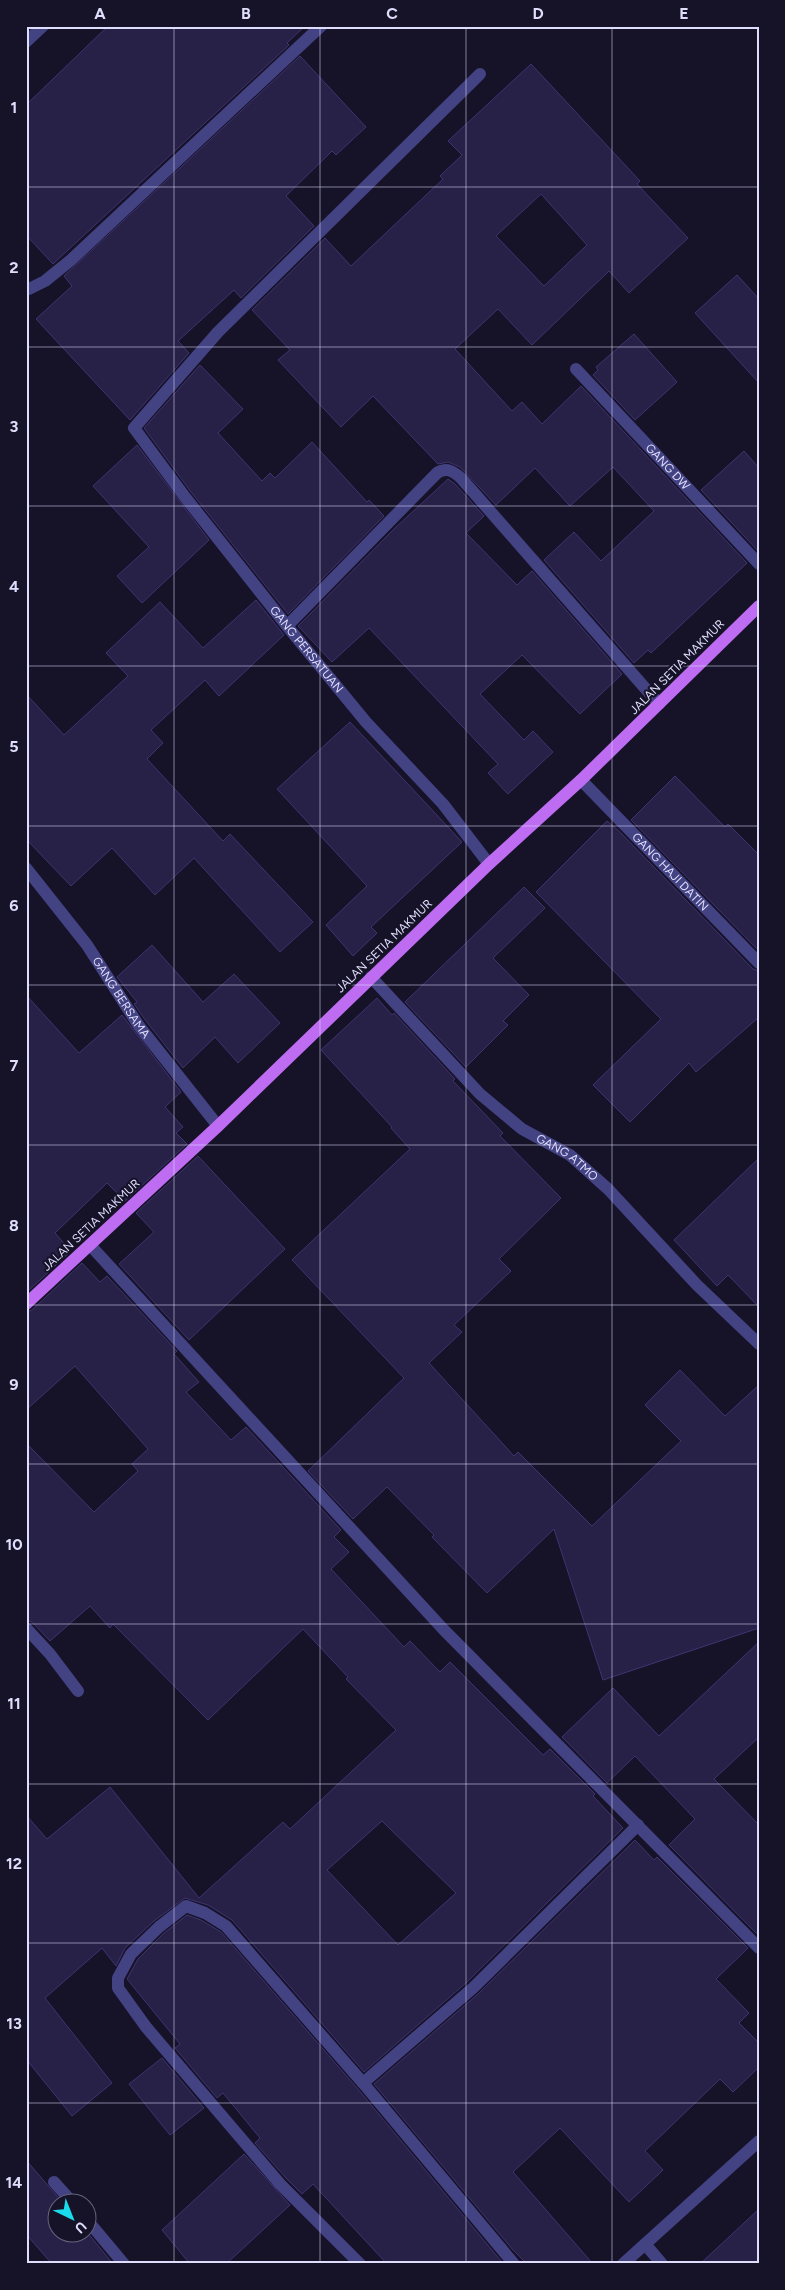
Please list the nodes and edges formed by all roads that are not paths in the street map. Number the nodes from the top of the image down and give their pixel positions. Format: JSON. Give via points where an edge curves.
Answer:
{"nodes":[{"id":1,"x":43,"y":26,"type":"edge"},
{"id":2,"x":320,"y":26,"type":"edge"},
{"id":3,"x":26,"y":42,"type":"edge"},
{"id":4,"x":480,"y":74,"type":"dead end"},
{"id":5,"x":26,"y":287,"type":"edge"},
{"id":6,"x":576,"y":368,"type":"dead end"},
{"id":7,"x":759,"y":564,"type":"edge"},
{"id":8,"x":759,"y":606,"type":"edge"},
{"id":9,"x":287,"y":626,"type":"junction"},
{"id":10,"x":659,"y":704,"type":"junction"},
{"id":11,"x":581,"y":780,"type":"junction"},
{"id":12,"x":489,"y":864,"type":"junction"},
{"id":13,"x":26,"y":868,"type":"edge"},
{"id":14,"x":759,"y":963,"type":"edge"},
{"id":15,"x":371,"y":976,"type":"junction"},
{"id":16,"x":218,"y":1126,"type":"junction"},
{"id":17,"x":90,"y":1245,"type":"junction"},
{"id":18,"x":26,"y":1304,"type":"edge"},
{"id":19,"x":759,"y":1344,"type":"edge"},
{"id":20,"x":26,"y":1628,"type":"edge"},
{"id":21,"x":78,"y":1690,"type":"dead end"},
{"id":22,"x":638,"y":1825,"type":"junction"},
{"id":23,"x":759,"y":1948,"type":"edge"},
{"id":24,"x":363,"y":2083,"type":"junction"},
{"id":25,"x":759,"y":2141,"type":"edge"},
{"id":26,"x":54,"y":2182,"type":"dead end"},
{"id":27,"x":63,"y":2192,"type":"edge"},
{"id":28,"x":98,"y":2233,"type":"edge"},
{"id":29,"x":645,"y":2244,"type":"junction"},
{"id":30,"x":124,"y":2264,"type":"edge"},
{"id":31,"x":360,"y":2264,"type":"edge"},
{"id":32,"x":514,"y":2264,"type":"edge"},
{"id":33,"x":623,"y":2264,"type":"edge"},
{"id":34,"x":662,"y":2264,"type":"edge"}],
"edges":[{"from":1,"to":3,"type":"street"},
{"from":2,"to":5,"type":"street","via":[[71,260],[45,281],[29,289]]},
{"from":4,"to":9,"type":"street","name":"GANG PERSATUAN","via":[[218,332],[134,428]]},
{"from":6,"to":7,"type":"street","name":"GANG DW"},
{"from":8,"to":10,"type":"main road","name":"JALAN SETIA MAKMUR"},
{"from":9,"to":10,"type":"street","via":[[437,472],[450,470],[461,478]]},
{"from":9,"to":12,"type":"street","name":"GANG PERSATUAN","via":[[366,722],[443,804]]},
{"from":10,"to":11,"type":"main road","name":"JALAN SETIA MAKMUR"},
{"from":11,"to":12,"type":"main road","name":"JALAN SETIA MAKMUR"},
{"from":11,"to":14,"type":"street","name":"GANG HAJI DATIN"},
{"from":12,"to":15,"type":"main road","name":"JALAN SETIA MAKMUR"},
{"from":13,"to":16,"type":"street","name":"GANG BERSAMA","via":[[87,945],[139,1026]]},
{"from":15,"to":16,"type":"main road","name":"JALAN SETIA MAKMUR"},
{"from":15,"to":19,"type":"street","name":"GANG ATMO","via":[[480,1094],[522,1129],[570,1156],[608,1189],[697,1285]]},
{"from":16,"to":17,"type":"main road","name":"JALAN SETIA MAKMUR"},
{"from":17,"to":18,"type":"main road","name":"JALAN SETIA MAKMUR"},
{"from":17,"to":22,"type":"street","via":[[444,1630]]},
{"from":20,"to":21,"type":"street"},
{"from":22,"to":23,"type":"street"},
{"from":22,"to":24,"type":"street","via":[[473,1988]]},
{"from":24,"to":31,"type":"street","via":[[226,1926],[205,1913],[186,1906],[159,1926],[131,1954],[118,1978],[118,1988],[146,2027],[280,2184]]},
{"from":24,"to":32,"type":"street"},
{"from":25,"to":29,"type":"street"},
{"from":26,"to":27,"type":"street"},
{"from":28,"to":30,"type":"street"},
{"from":29,"to":33,"type":"street"},
{"from":29,"to":34,"type":"street"}]}
